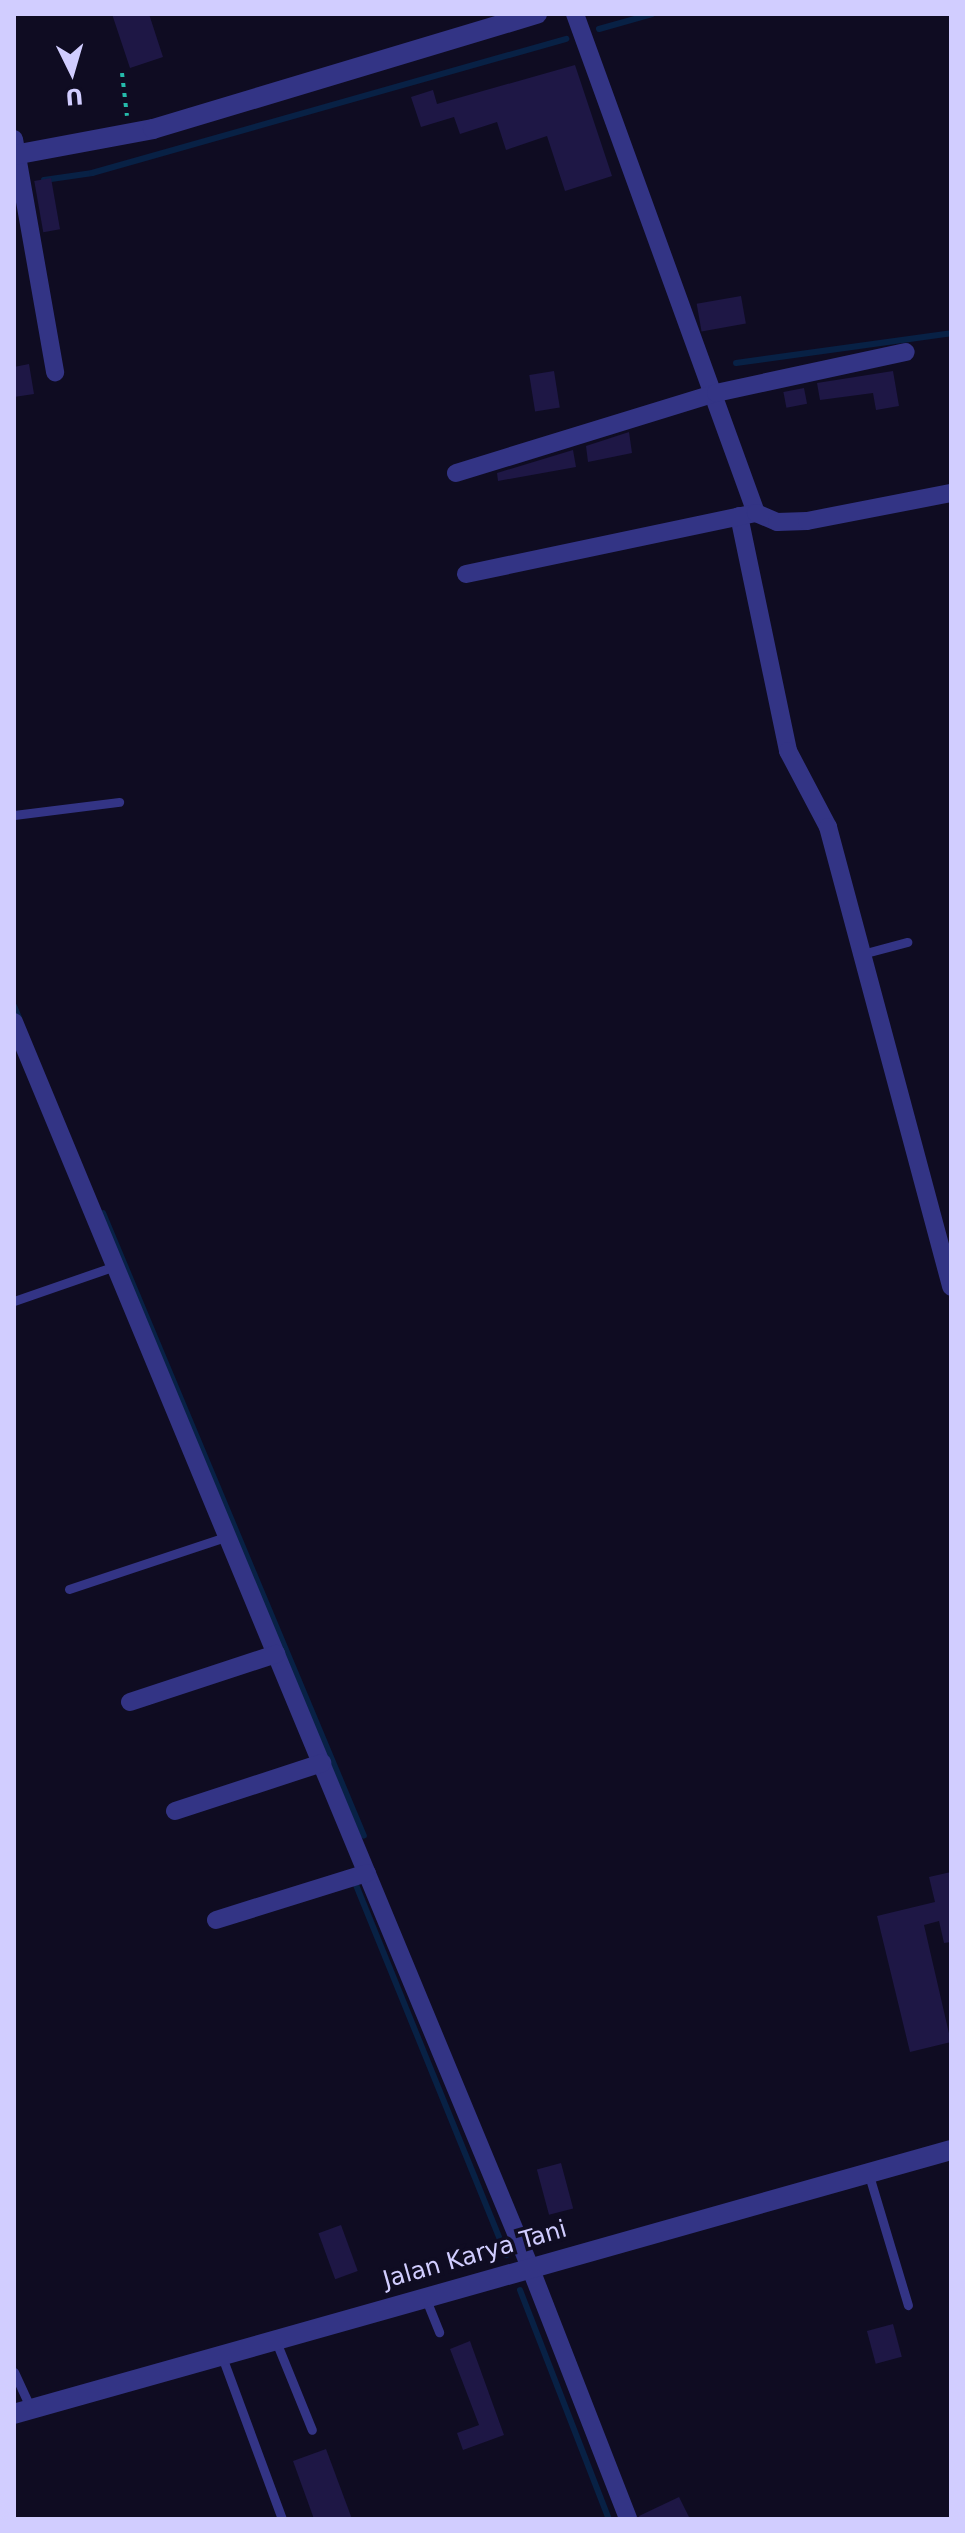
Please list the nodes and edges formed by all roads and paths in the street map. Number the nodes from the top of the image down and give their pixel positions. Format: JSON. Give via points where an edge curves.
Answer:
{"nodes":[{"id":1,"x":537,"y":14,"type":"edge"},
{"id":2,"x":575,"y":14,"type":"edge"},
{"id":3,"x":122,"y":73,"type":"dead end"},
{"id":4,"x":129,"y":134,"type":"junction"},
{"id":5,"x":16,"y":149,"type":"edge"},
{"id":6,"x":906,"y":352,"type":"dead end"},
{"id":7,"x":55,"y":372,"type":"dead end"},
{"id":8,"x":716,"y":393,"type":"junction"},
{"id":9,"x":456,"y":473,"type":"dead end"},
{"id":10,"x":951,"y":493,"type":"edge"},
{"id":11,"x":748,"y":515,"type":"junction"},
{"id":12,"x":466,"y":574,"type":"dead end"},
{"id":13,"x":119,"y":802,"type":"dead end"},
{"id":14,"x":14,"y":815,"type":"edge"},
{"id":15,"x":907,"y":942,"type":"dead end"},
{"id":16,"x":862,"y":954,"type":"junction"},
{"id":17,"x":14,"y":1022,"type":"edge"},
{"id":18,"x":112,"y":1267,"type":"junction"},
{"id":19,"x":951,"y":1287,"type":"edge"},
{"id":20,"x":14,"y":1301,"type":"edge"},
{"id":21,"x":225,"y":1537,"type":"junction"},
{"id":22,"x":69,"y":1589,"type":"dead end"},
{"id":23,"x":276,"y":1654,"type":"junction"},
{"id":24,"x":130,"y":1702,"type":"dead end"},
{"id":25,"x":322,"y":1763,"type":"junction"},
{"id":26,"x":175,"y":1811,"type":"dead end"},
{"id":27,"x":367,"y":1873,"type":"junction"},
{"id":28,"x":216,"y":1920,"type":"dead end"},
{"id":29,"x":951,"y":2150,"type":"edge"},
{"id":30,"x":868,"y":2172,"type":"junction"},
{"id":31,"x":530,"y":2267,"type":"junction"},
{"id":32,"x":425,"y":2297,"type":"junction"},
{"id":33,"x":908,"y":2305,"type":"dead end"},
{"id":34,"x":439,"y":2332,"type":"dead end"},
{"id":35,"x":275,"y":2339,"type":"junction"},
{"id":36,"x":221,"y":2354,"type":"junction"},
{"id":37,"x":14,"y":2372,"type":"edge"},
{"id":38,"x":23,"y":2411,"type":"edge"},
{"id":39,"x":312,"y":2430,"type":"dead end"},
{"id":40,"x":282,"y":2519,"type":"edge"},
{"id":41,"x":628,"y":2519,"type":"edge"}],
"edges":[{"from":1,"to":4,"type":"street","via":[[379,65]]},
{"from":2,"to":8,"type":"street"},
{"from":3,"to":4,"type":"path"},
{"from":4,"to":5,"type":"street"},
{"from":5,"to":7,"type":"street"},
{"from":6,"to":8,"type":"street"},
{"from":8,"to":9,"type":"street"},
{"from":8,"to":11,"type":"street"},
{"from":10,"to":11,"type":"street","via":[[807,521],[777,522]]},
{"from":11,"to":12,"type":"street"},
{"from":11,"to":16,"type":"street","via":[[788,751],[822,811]]},
{"from":13,"to":14,"type":"lane"},
{"from":15,"to":16,"type":"lane"},
{"from":16,"to":19,"type":"street"},
{"from":17,"to":18,"type":"street"},
{"from":18,"to":20,"type":"lane"},
{"from":18,"to":21,"type":"street"},
{"from":21,"to":22,"type":"lane"},
{"from":21,"to":23,"type":"street"},
{"from":23,"to":24,"type":"street"},
{"from":23,"to":25,"type":"street"},
{"from":25,"to":26,"type":"street"},
{"from":25,"to":27,"type":"street"},
{"from":27,"to":28,"type":"street"},
{"from":27,"to":31,"type":"street"},
{"from":29,"to":30,"type":"street","name":"Jalan Karya Tani"},
{"from":30,"to":31,"type":"street","name":"Jalan Karya Tani"},
{"from":30,"to":33,"type":"lane"},
{"from":31,"to":32,"type":"street","name":"Jalan Karya Tani"},
{"from":31,"to":41,"type":"street"},
{"from":32,"to":34,"type":"lane"},
{"from":32,"to":35,"type":"street","name":"Jalan Karya Tani"},
{"from":35,"to":36,"type":"street","name":"Jalan Karya Tani"},
{"from":35,"to":39,"type":"lane"},
{"from":36,"to":38,"type":"street","name":"Jalan Karya Tani"},
{"from":36,"to":40,"type":"lane"},
{"from":37,"to":38,"type":"lane"}]}
